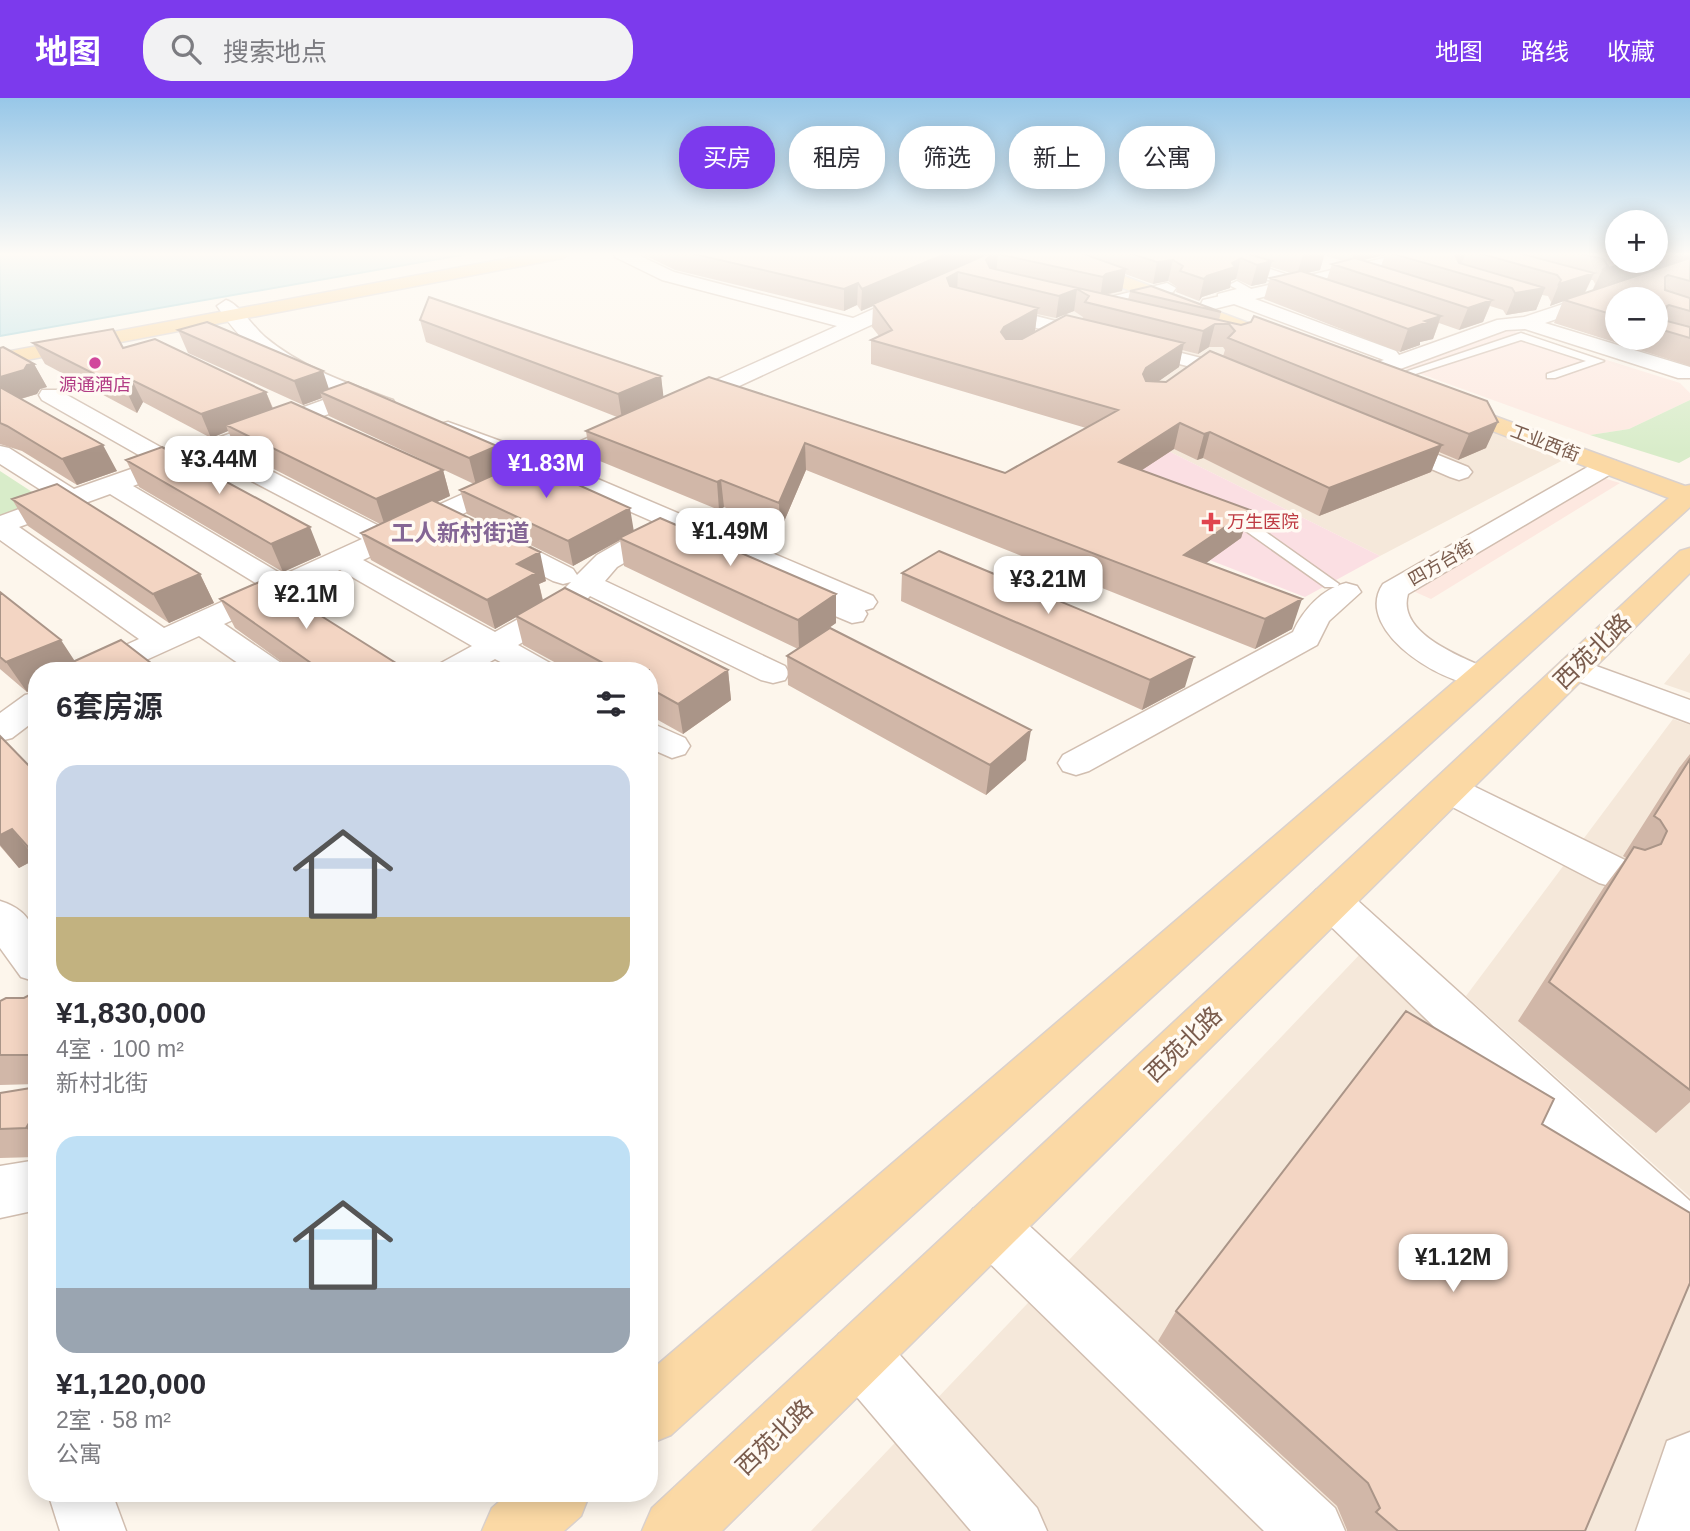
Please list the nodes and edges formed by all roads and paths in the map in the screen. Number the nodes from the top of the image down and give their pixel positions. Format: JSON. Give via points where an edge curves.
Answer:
{"nodes":[{"id":1,"x":174,"y":320,"type":"edge"},
{"id":2,"x":187,"y":320,"type":"edge"},
{"id":3,"x":236,"y":320,"type":"edge"},
{"id":4,"x":837,"y":320,"type":"edge"},
{"id":5,"x":862,"y":320,"type":"edge"},
{"id":6,"x":1027,"y":320,"type":"edge"},
{"id":7,"x":1070,"y":320,"type":"edge"},
{"id":8,"x":1239,"y":320,"type":"edge"},
{"id":9,"x":1245,"y":320,"type":"edge"},
{"id":10,"x":1292,"y":320,"type":"edge"},
{"id":11,"x":1535,"y":320,"type":"edge"},
{"id":12,"x":1526,"y":323,"type":"junction"},
{"id":13,"x":853,"y":324,"type":"junction"},
{"id":14,"x":1059,"y":328,"type":"junction"},
{"id":15,"x":1266,"y":330,"type":"junction"},
{"id":16,"x":1197,"y":331,"type":"edge"},
{"id":17,"x":1236,"y":340,"type":"junction"},
{"id":18,"x":1035,"y":342,"type":"edge"},
{"id":19,"x":0,"y":348,"type":"edge"},
{"id":20,"x":1306,"y":351,"type":"edge"},
{"id":21,"x":0,"y":359,"type":"edge"},
{"id":22,"x":1202,"y":364,"type":"junction"},
{"id":23,"x":1342,"y":365,"type":"edge"},
{"id":24,"x":1385,"y":368,"type":"junction"},
{"id":25,"x":1686,"y":373,"type":"dead end"},
{"id":26,"x":1551,"y":376,"type":"dead end"},
{"id":27,"x":1182,"y":378,"type":"edge"},
{"id":28,"x":1266,"y":391,"type":"edge"},
{"id":29,"x":1429,"y":392,"type":"junction"},
{"id":30,"x":50,"y":395,"type":"dead end"},
{"id":31,"x":359,"y":395,"type":"junction"},
{"id":32,"x":277,"y":404,"type":"edge"},
{"id":33,"x":302,"y":415,"type":"junction"},
{"id":34,"x":327,"y":427,"type":"edge"},
{"id":35,"x":1369,"y":434,"type":"edge"},
{"id":36,"x":209,"y":449,"type":"junction"},
{"id":37,"x":3,"y":458,"type":"edge"},
{"id":38,"x":171,"y":463,"type":"junction"},
{"id":39,"x":544,"y":466,"type":"junction"},
{"id":40,"x":1607,"y":466,"type":"junction"},
{"id":41,"x":1459,"y":472,"type":"dead end"},
{"id":42,"x":112,"y":484,"type":"junction"},
{"id":43,"x":1689,"y":492,"type":"edge"},
{"id":44,"x":72,"y":499,"type":"junction"},
{"id":45,"x":1208,"y":507,"type":"edge"},
{"id":46,"x":460,"y":524,"type":"junction"},
{"id":47,"x":667,"y":525,"type":"junction"},
{"id":48,"x":0,"y":526,"type":"edge"},
{"id":49,"x":383,"y":539,"type":"junction"},
{"id":50,"x":1690,"y":557,"type":"edge"},
{"id":51,"x":341,"y":559,"type":"junction"},
{"id":52,"x":575,"y":579,"type":"junction"},
{"id":53,"x":281,"y":586,"type":"junction"},
{"id":54,"x":1338,"y":588,"type":"junction"},
{"id":55,"x":1390,"y":607,"type":"junction"},
{"id":56,"x":857,"y":608,"type":"dead end"},
{"id":57,"x":201,"y":623,"type":"junction"},
{"id":58,"x":162,"y":641,"type":"junction"},
{"id":59,"x":496,"y":646,"type":"junction"},
{"id":60,"x":116,"y":662,"type":"edge"},
{"id":61,"x":257,"y":662,"type":"edge"},
{"id":62,"x":467,"y":662,"type":"edge"},
{"id":63,"x":524,"y":662,"type":"edge"},
{"id":64,"x":1574,"y":668,"type":"junction"},
{"id":65,"x":773,"y":673,"type":"dead end"},
{"id":66,"x":1481,"y":678,"type":"junction"},
{"id":67,"x":28,"y":709,"type":"edge"},
{"id":68,"x":1690,"y":712,"type":"edge"},
{"id":69,"x":0,"y":730,"type":"edge"},
{"id":70,"x":1076,"y":763,"type":"dead end"},
{"id":71,"x":1448,"y":789,"type":"junction"},
{"id":72,"x":1613,"y":872,"type":"dead end"},
{"id":73,"x":1331,"y":901,"type":"junction"},
{"id":74,"x":0,"y":917,"type":"edge"},
{"id":75,"x":28,"y":953,"type":"edge"},
{"id":76,"x":28,"y":1187,"type":"edge"},
{"id":77,"x":0,"y":1192,"type":"edge"},
{"id":78,"x":992,"y":1228,"type":"junction"},
{"id":79,"x":1690,"y":1238,"type":"edge"},
{"id":80,"x":860,"y":1355,"type":"junction"},
{"id":81,"x":658,"y":1405,"type":"edge"},
{"id":82,"x":1690,"y":1464,"type":"edge"},
{"id":83,"x":83,"y":1502,"type":"edge"},
{"id":84,"x":548,"y":1502,"type":"edge"},
{"id":85,"x":93,"y":1531,"type":"edge"},
{"id":86,"x":515,"y":1531,"type":"edge"},
{"id":87,"x":675,"y":1531,"type":"edge"},
{"id":88,"x":1014,"y":1531,"type":"edge"},
{"id":89,"x":1312,"y":1531,"type":"edge"},
{"id":90,"x":1669,"y":1531,"type":"edge"}],
"edges":[{"from":1,"to":19,"type":"main road"},
{"from":2,"to":21,"type":"main road"},
{"from":3,"to":31,"type":"street","via":[[246,333],[293,364]]},
{"from":4,"to":13,"type":"street"},
{"from":5,"to":13,"type":"street"},
{"from":6,"to":14,"type":"street"},
{"from":7,"to":14,"type":"street"},
{"from":8,"to":15,"type":"main road","name":"工业西街"},
{"from":9,"to":15,"type":"main road","name":"工业西街"},
{"from":10,"to":24,"type":"street"},
{"from":11,"to":12,"type":"street"},
{"from":12,"to":24,"type":"street","via":[[1504,324]]},
{"from":12,"to":25,"type":"street"},
{"from":13,"to":39,"type":"street"},
{"from":14,"to":18,"type":"street"},
{"from":14,"to":22,"type":"street"},
{"from":15,"to":17,"type":"street"},
{"from":15,"to":20,"type":"main road","name":"工业西街"},
{"from":15,"to":24,"type":"main road","name":"工业西街"},
{"from":16,"to":17,"type":"street"},
{"from":17,"to":22,"type":"street"},
{"from":22,"to":27,"type":"street"},
{"from":22,"to":28,"type":"street"},
{"from":23,"to":24,"type":"main road","name":"工业西街"},
{"from":24,"to":26,"type":"lane","via":[[1521,337],[1598,360]]},
{"from":24,"to":29,"type":"main road","name":"工业西街"},
{"from":24,"to":29,"type":"main road","name":"工业西街"},
{"from":29,"to":40,"type":"main road","name":"工业西街"},
{"from":29,"to":43,"type":"main road","name":"工业西街"},
{"from":30,"to":38,"type":"street"},
{"from":31,"to":33,"type":"street"},
{"from":31,"to":39,"type":"street"},
{"from":32,"to":33,"type":"street"},
{"from":33,"to":34,"type":"street"},
{"from":33,"to":36,"type":"street"},
{"from":35,"to":41,"type":"street"},
{"from":36,"to":38,"type":"street"},
{"from":36,"to":49,"type":"street"},
{"from":37,"to":44,"type":"street"},
{"from":38,"to":42,"type":"street"},
{"from":39,"to":46,"type":"street"},
{"from":39,"to":47,"type":"street"},
{"from":40,"to":43,"type":"main road","name":"工业西街"},
{"from":40,"to":55,"type":"street","name":"四方台街","via":[[1394,590]]},
{"from":42,"to":44,"type":"street"},
{"from":42,"to":53,"type":"street"},
{"from":43,"to":66,"type":"main road"},
{"from":44,"to":48,"type":"street"},
{"from":45,"to":54,"type":"lane","via":[[1234,516]]},
{"from":46,"to":49,"type":"street"},
{"from":46,"to":52,"type":"street"},
{"from":47,"to":52,"type":"street"},
{"from":47,"to":56,"type":"street"},
{"from":48,"to":58,"type":"street"},
{"from":49,"to":51,"type":"street"},
{"from":50,"to":64,"type":"main road","name":"西苑北路"},
{"from":51,"to":53,"type":"street"},
{"from":51,"to":59,"type":"street"},
{"from":52,"to":59,"type":"street","via":[[566,604]]},
{"from":52,"to":65,"type":"street"},
{"from":53,"to":57,"type":"street"},
{"from":54,"to":55,"type":"street"},
{"from":54,"to":70,"type":"street","via":[[1315,617],[1306,638]]},
{"from":55,"to":66,"type":"street","name":"四方台街","via":[[1398,624],[1422,649]]},
{"from":57,"to":58,"type":"street"},
{"from":57,"to":61,"type":"street"},
{"from":58,"to":60,"type":"street"},
{"from":59,"to":62,"type":"street"},
{"from":59,"to":63,"type":"street"},
{"from":64,"to":68,"type":"street"},
{"from":64,"to":71,"type":"main road","name":"西苑北路"},
{"from":66,"to":81,"type":"main road"},
{"from":67,"to":69,"type":"street"},
{"from":71,"to":72,"type":"street"},
{"from":71,"to":73,"type":"main road","name":"西苑北路"},
{"from":73,"to":78,"type":"main road","name":"西苑北路"},
{"from":73,"to":79,"type":"street"},
{"from":74,"to":75,"type":"street"},
{"from":76,"to":77,"type":"street"},
{"from":78,"to":80,"type":"main road","name":"西苑北路"},
{"from":78,"to":89,"type":"street"},
{"from":80,"to":87,"type":"main road","name":"西苑北路"},
{"from":80,"to":88,"type":"street"},
{"from":82,"to":90,"type":"street"},
{"from":83,"to":85,"type":"street"},
{"from":84,"to":86,"type":"main road"}]}
